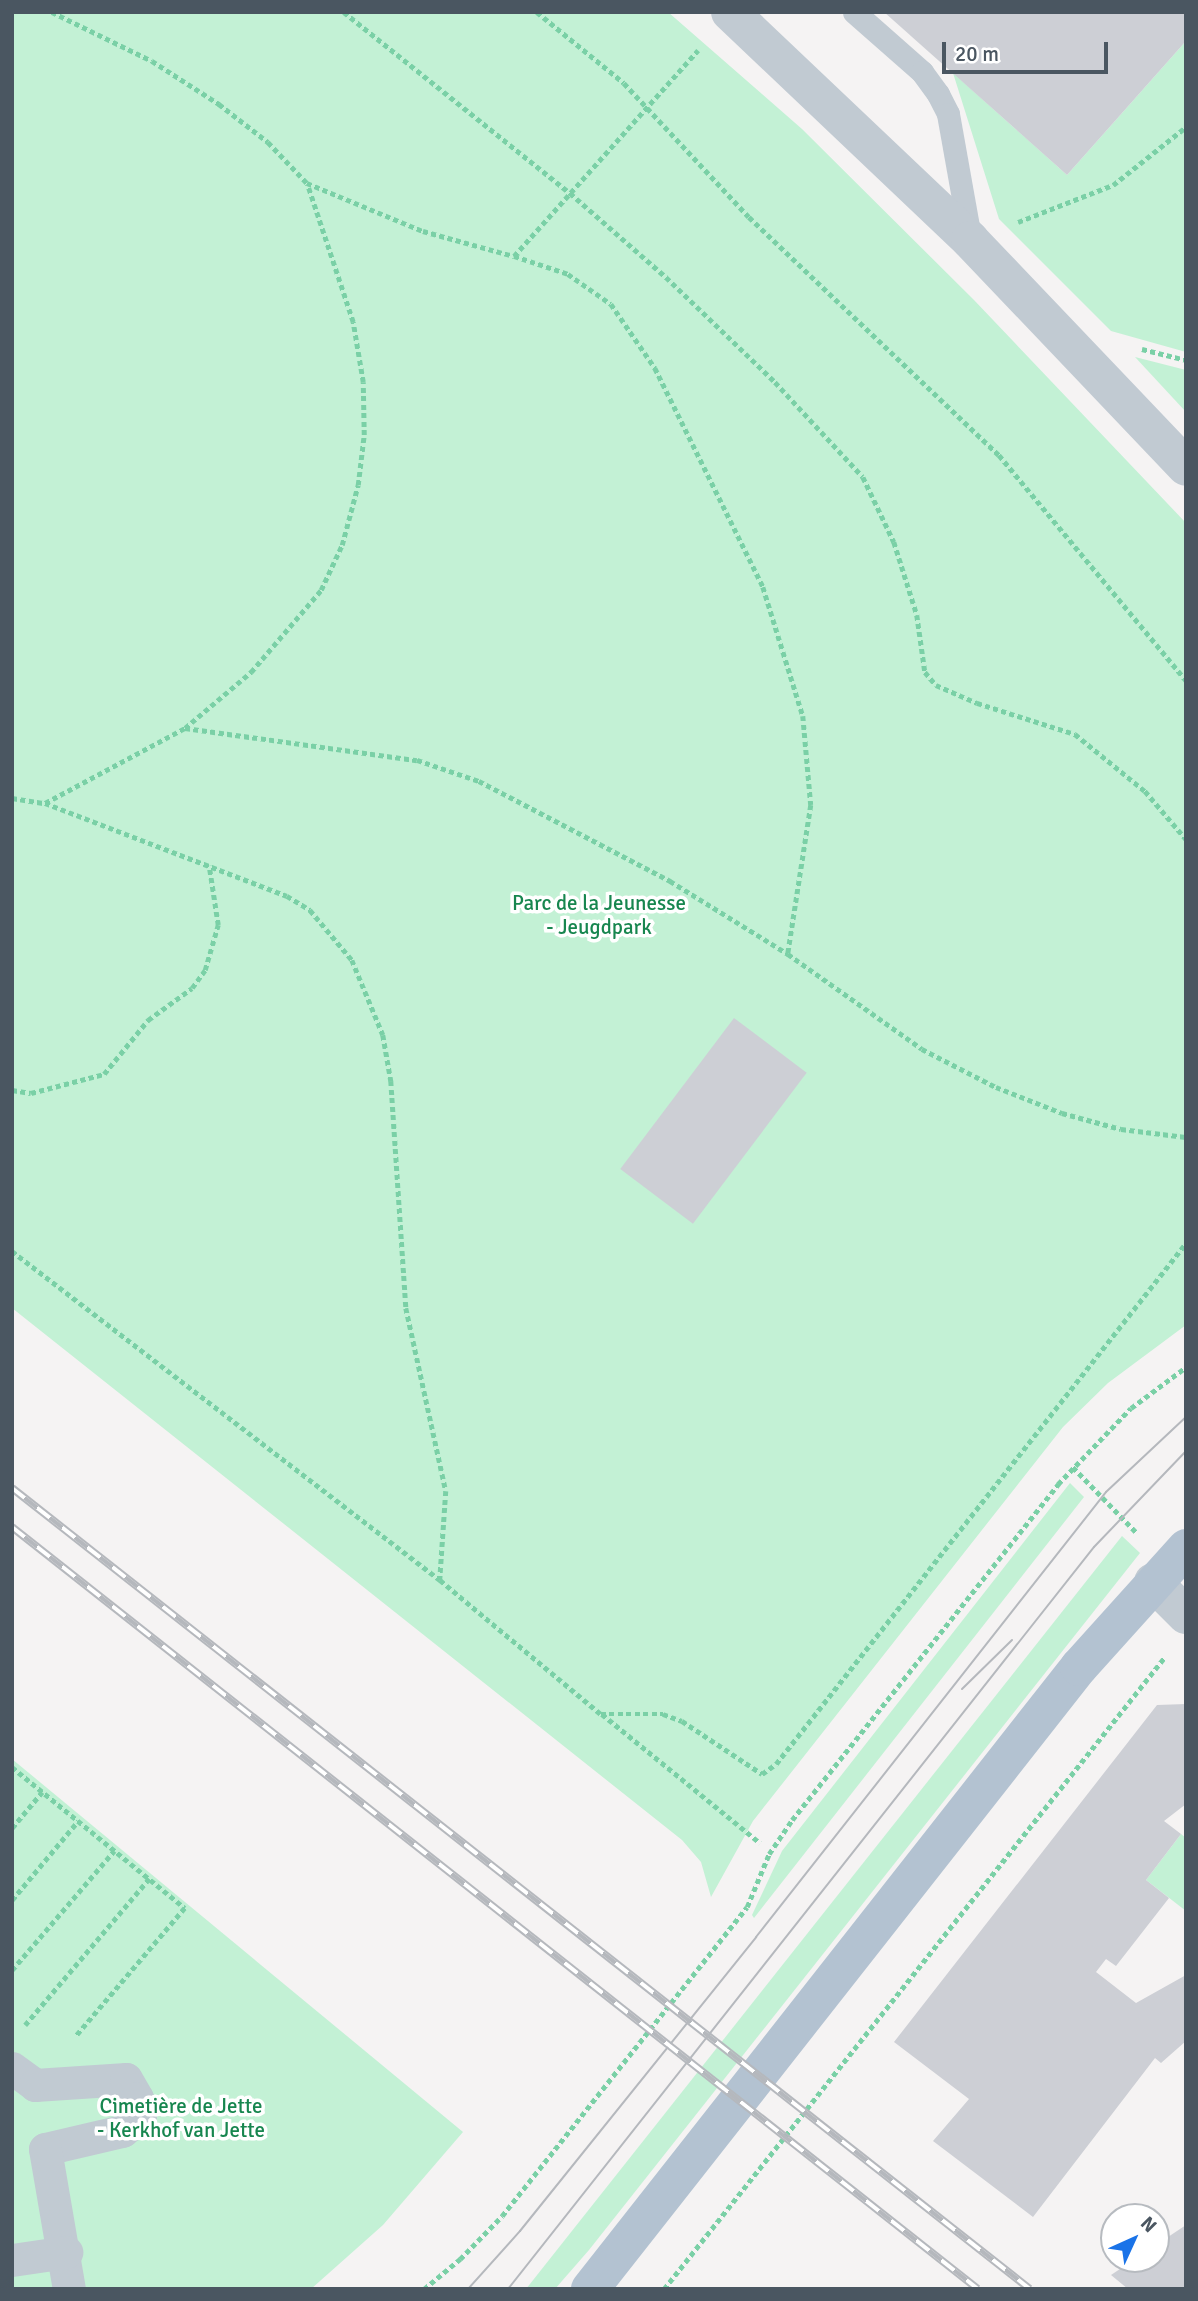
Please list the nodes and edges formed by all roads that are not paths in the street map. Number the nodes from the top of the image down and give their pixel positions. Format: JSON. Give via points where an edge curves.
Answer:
{"nodes":[{"id":1,"x":854,"y":12,"type":"edge"},
{"id":2,"x":731,"y":13,"type":"edge"},
{"id":3,"x":970,"y":240,"type":"junction"},
{"id":4,"x":1186,"y":467,"type":"edge"},
{"id":5,"x":1169,"y":1565,"type":"edge"},
{"id":6,"x":1186,"y":1615,"type":"edge"},
{"id":7,"x":23,"y":2077,"type":"edge"},
{"id":8,"x":66,"y":2252,"type":"junction"},
{"id":9,"x":12,"y":2260,"type":"edge"},
{"id":10,"x":591,"y":2288,"type":"edge"},
{"id":11,"x":68,"y":2289,"type":"edge"}],
"edges":[{"from":1,"to":3,"type":"lane","via":[[922,72],[938,93],[948,114]]},
{"from":2,"to":3,"type":"street"},
{"from":3,"to":4,"type":"street"},
{"from":5,"to":6,"type":"street"},
{"from":5,"to":10,"type":"main road","via":[[1086,1659]]},
{"from":7,"to":8,"type":"street","via":[[126,2079],[137,2098],[140,2116],[122,2131],[45,2149]]},
{"from":8,"to":9,"type":"street"},
{"from":8,"to":11,"type":"street"}]}
